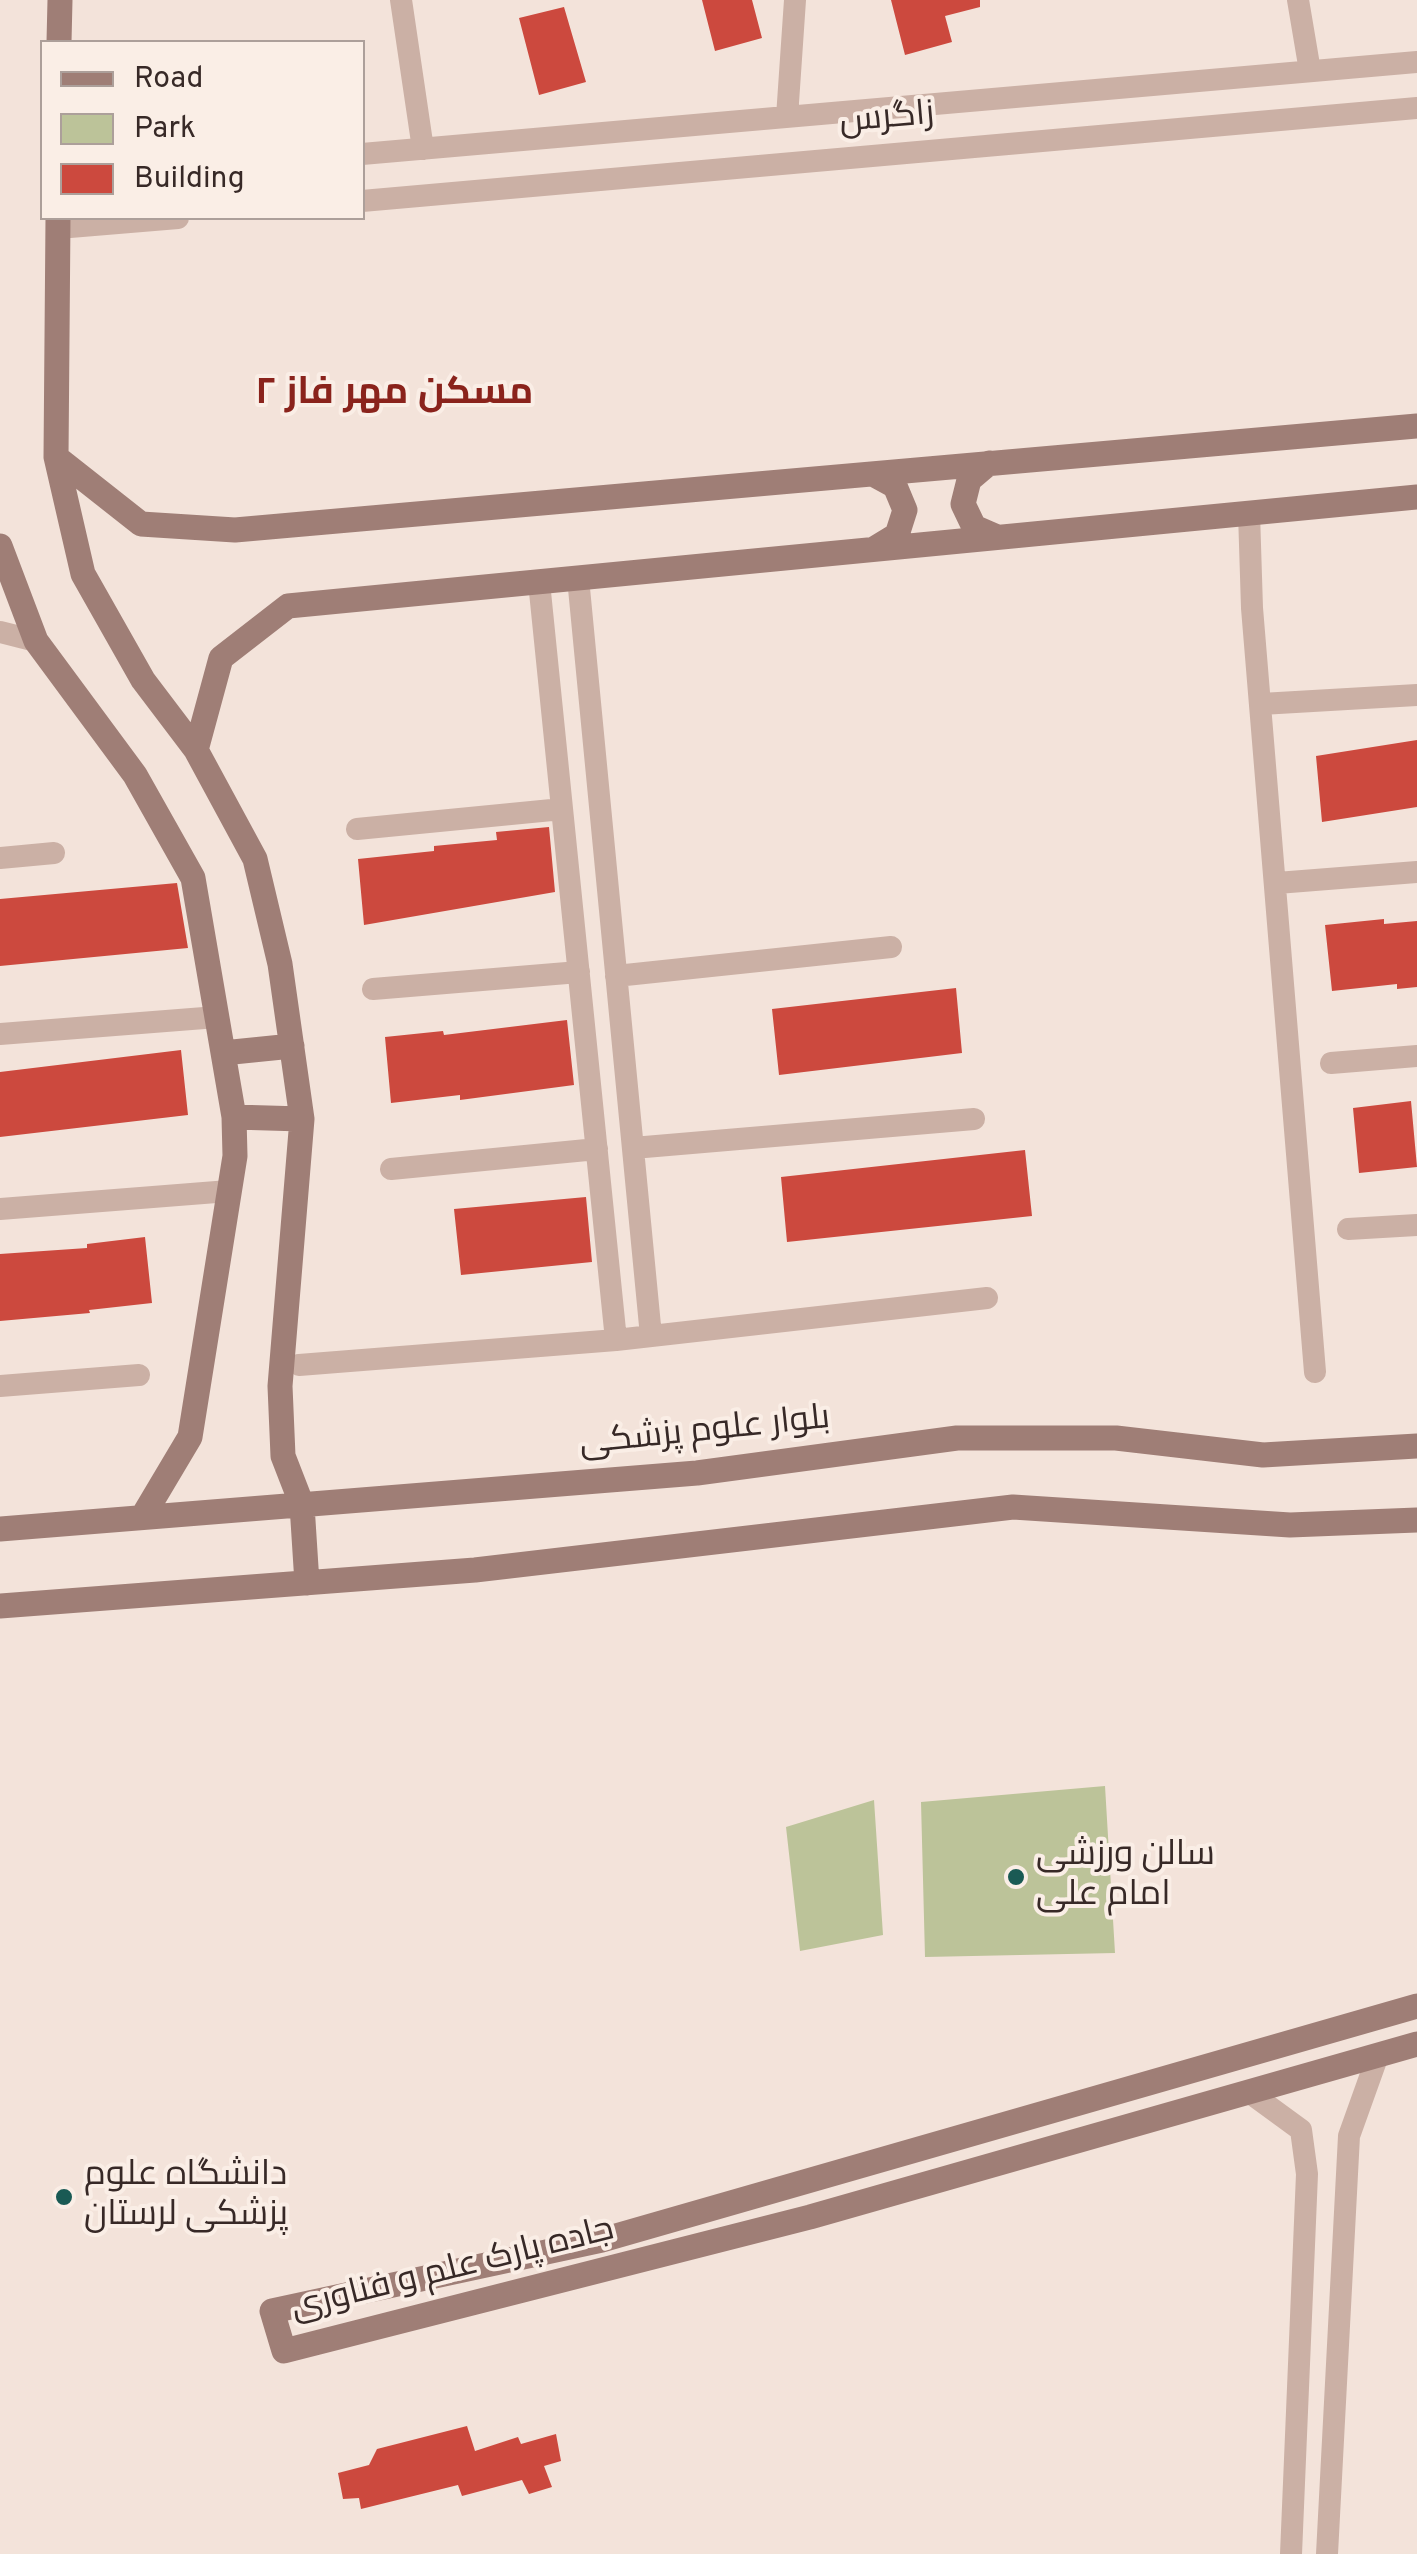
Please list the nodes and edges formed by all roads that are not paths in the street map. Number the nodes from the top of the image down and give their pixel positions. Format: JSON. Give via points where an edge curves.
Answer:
{"nodes":[{"id":1,"x":60,"y":0,"type":"edge"},
{"id":2,"x":401,"y":0,"type":"edge"},
{"id":3,"x":794,"y":0,"type":"edge"},
{"id":4,"x":1298,"y":0,"type":"edge"},
{"id":5,"x":59,"y":40,"type":"edge"},
{"id":6,"x":1412,"y":66,"type":"edge"},
{"id":7,"x":1310,"y":71,"type":"junction"},
{"id":8,"x":1414,"y":106,"type":"edge"},
{"id":9,"x":788,"y":117,"type":"junction"},
{"id":10,"x":424,"y":149,"type":"junction"},
{"id":11,"x":365,"y":154,"type":"edge"},
{"id":12,"x":365,"y":201,"type":"edge"},
{"id":13,"x":130,"y":220,"type":"edge"},
{"id":14,"x":58,"y":223,"type":"edge"},
{"id":15,"x":1417,"y":426,"type":"edge"},
{"id":16,"x":56,"y":457,"type":"junction"},
{"id":17,"x":989,"y":463,"type":"junction"},
{"id":18,"x":872,"y":474,"type":"junction"},
{"id":19,"x":1417,"y":497,"type":"edge"},
{"id":20,"x":1249,"y":513,"type":"junction"},
{"id":21,"x":997,"y":537,"type":"junction"},
{"id":22,"x":0,"y":546,"type":"edge"},
{"id":23,"x":874,"y":549,"type":"junction"},
{"id":24,"x":578,"y":578,"type":"junction"},
{"id":25,"x":539,"y":582,"type":"junction"},
{"id":26,"x":0,"y":632,"type":"edge"},
{"id":27,"x":36,"y":641,"type":"junction"},
{"id":28,"x":1417,"y":695,"type":"edge"},
{"id":29,"x":1261,"y":704,"type":"junction"},
{"id":30,"x":196,"y":750,"type":"junction"},
{"id":31,"x":562,"y":809,"type":"junction"},
{"id":32,"x":357,"y":830,"type":"dead end"},
{"id":33,"x":54,"y":853,"type":"dead end"},
{"id":34,"x":0,"y":858,"type":"edge"},
{"id":35,"x":1417,"y":872,"type":"edge"},
{"id":36,"x":1277,"y":884,"type":"junction"},
{"id":37,"x":891,"y":947,"type":"dead end"},
{"id":38,"x":579,"y":972,"type":"junction"},
{"id":39,"x":616,"y":976,"type":"junction"},
{"id":40,"x":373,"y":989,"type":"dead end"},
{"id":41,"x":217,"y":1018,"type":"junction"},
{"id":42,"x":0,"y":1034,"type":"edge"},
{"id":43,"x":292,"y":1046,"type":"junction"},
{"id":44,"x":223,"y":1053,"type":"junction"},
{"id":45,"x":1417,"y":1056,"type":"edge"},
{"id":46,"x":1330,"y":1064,"type":"dead end"},
{"id":47,"x":234,"y":1118,"type":"junction"},
{"id":48,"x":974,"y":1118,"type":"dead end"},
{"id":49,"x":302,"y":1119,"type":"junction"},
{"id":50,"x":633,"y":1148,"type":"junction"},
{"id":51,"x":597,"y":1150,"type":"junction"},
{"id":52,"x":390,"y":1169,"type":"dead end"},
{"id":53,"x":229,"y":1191,"type":"junction"},
{"id":54,"x":0,"y":1209,"type":"edge"},
{"id":55,"x":1417,"y":1224,"type":"edge"},
{"id":56,"x":1348,"y":1229,"type":"dead end"},
{"id":57,"x":986,"y":1298,"type":"dead end"},
{"id":58,"x":650,"y":1336,"type":"junction"},
{"id":59,"x":616,"y":1340,"type":"junction"},
{"id":60,"x":300,"y":1366,"type":"dead end"},
{"id":61,"x":1315,"y":1372,"type":"dead end"},
{"id":62,"x":139,"y":1375,"type":"dead end"},
{"id":63,"x":0,"y":1386,"type":"edge"},
{"id":64,"x":1417,"y":1446,"type":"edge"},
{"id":65,"x":302,"y":1505,"type":"junction"},
{"id":66,"x":143,"y":1516,"type":"junction"},
{"id":67,"x":1417,"y":1520,"type":"edge"},
{"id":68,"x":0,"y":1529,"type":"edge"},
{"id":69,"x":307,"y":1583,"type":"junction"},
{"id":70,"x":0,"y":1606,"type":"edge"},
{"id":71,"x":1417,"y":2006,"type":"edge"},
{"id":72,"x":1417,"y":2044,"type":"edge"},
{"id":73,"x":1378,"y":2055,"type":"junction"},
{"id":74,"x":1250,"y":2092,"type":"junction"},
{"id":75,"x":800,"y":2187,"type":"junction"},
{"id":76,"x":810,"y":2217,"type":"junction"},
{"id":77,"x":1291,"y":2554,"type":"edge"},
{"id":78,"x":1327,"y":2554,"type":"edge"}],
"edges":[{"from":1,"to":5,"type":"street"},
{"from":2,"to":10,"type":"street"},
{"from":3,"to":9,"type":"street"},
{"from":4,"to":7,"type":"street"},
{"from":6,"to":7,"type":"street","name":"زاگرس"},
{"from":7,"to":9,"type":"street","name":"زاگرس"},
{"from":8,"to":12,"type":"street","name":"زاگرس"},
{"from":9,"to":10,"type":"street","name":"زاگرس"},
{"from":10,"to":11,"type":"street","name":"زاگرس"},
{"from":13,"to":14,"type":"street"},
{"from":14,"to":16,"type":"street"},
{"from":15,"to":17,"type":"street"},
{"from":16,"to":18,"type":"street","via":[[141,524],[235,530]]},
{"from":16,"to":30,"type":"street","via":[[83,574],[144,680]]},
{"from":17,"to":18,"type":"street"},
{"from":17,"to":21,"type":"street","via":[[969,480],[962,504],[974,527]]},
{"from":18,"to":23,"type":"street","via":[[896,486],[905,510],[897,535]]},
{"from":19,"to":20,"type":"street"},
{"from":20,"to":21,"type":"street"},
{"from":20,"to":29,"type":"street"},
{"from":21,"to":23,"type":"street"},
{"from":22,"to":27,"type":"street"},
{"from":23,"to":24,"type":"street"},
{"from":24,"to":25,"type":"street"},
{"from":24,"to":39,"type":"street"},
{"from":25,"to":30,"type":"street","via":[[288,606],[221,658]]},
{"from":25,"to":31,"type":"street"},
{"from":26,"to":27,"type":"street"},
{"from":27,"to":41,"type":"street","via":[[135,776],[193,878]]},
{"from":28,"to":29,"type":"street"},
{"from":29,"to":36,"type":"street"},
{"from":30,"to":43,"type":"street","via":[[255,859]]},
{"from":31,"to":32,"type":"street"},
{"from":31,"to":38,"type":"street"},
{"from":33,"to":34,"type":"street"},
{"from":35,"to":36,"type":"street"},
{"from":36,"to":61,"type":"street"},
{"from":37,"to":39,"type":"street"},
{"from":38,"to":40,"type":"street"},
{"from":38,"to":51,"type":"street"},
{"from":39,"to":50,"type":"street"},
{"from":41,"to":42,"type":"street"},
{"from":41,"to":44,"type":"street"},
{"from":43,"to":44,"type":"street"},
{"from":43,"to":49,"type":"street"},
{"from":44,"to":47,"type":"street"},
{"from":45,"to":46,"type":"street"},
{"from":47,"to":49,"type":"street"},
{"from":47,"to":53,"type":"street"},
{"from":48,"to":50,"type":"street"},
{"from":49,"to":65,"type":"street","via":[[280,1386],[283,1456]]},
{"from":50,"to":58,"type":"street"},
{"from":51,"to":52,"type":"street"},
{"from":51,"to":59,"type":"street"},
{"from":53,"to":54,"type":"street"},
{"from":53,"to":66,"type":"street","via":[[190,1438]]},
{"from":55,"to":56,"type":"street"},
{"from":57,"to":58,"type":"street"},
{"from":58,"to":59,"type":"street"},
{"from":59,"to":60,"type":"street"},
{"from":62,"to":63,"type":"street"},
{"from":64,"to":65,"type":"street","name":"بلوار علوم پزشکی","via":[[1263,1454],[1116,1438],[957,1438],[697,1474]]},
{"from":65,"to":66,"type":"street","name":"بلوار علوم پزشکی"},
{"from":65,"to":69,"type":"street"},
{"from":66,"to":68,"type":"street","name":"بلوار علوم پزشکی"},
{"from":67,"to":69,"type":"street","via":[[1290,1525],[1013,1508]]},
{"from":69,"to":70,"type":"street"},
{"from":71,"to":75,"type":"street","name":"جاده پارک علم و فناوری"},
{"from":72,"to":73,"type":"street","name":"جاده پارک علم و فناوری"},
{"from":73,"to":74,"type":"street","name":"جاده پارک علم و فناوری"},
{"from":73,"to":78,"type":"street","via":[[1349,2136]]},
{"from":74,"to":76,"type":"street","name":"جاده پارک علم و فناوری"},
{"from":74,"to":77,"type":"street","via":[[1300,2130],[1307,2174]]},
{"from":75,"to":76,"type":"street"},
{"from":75,"to":76,"type":"street","name":"جاده پارک علم و فناوری","via":[[602,2240],[272,2311],[284,2351]]}]}
